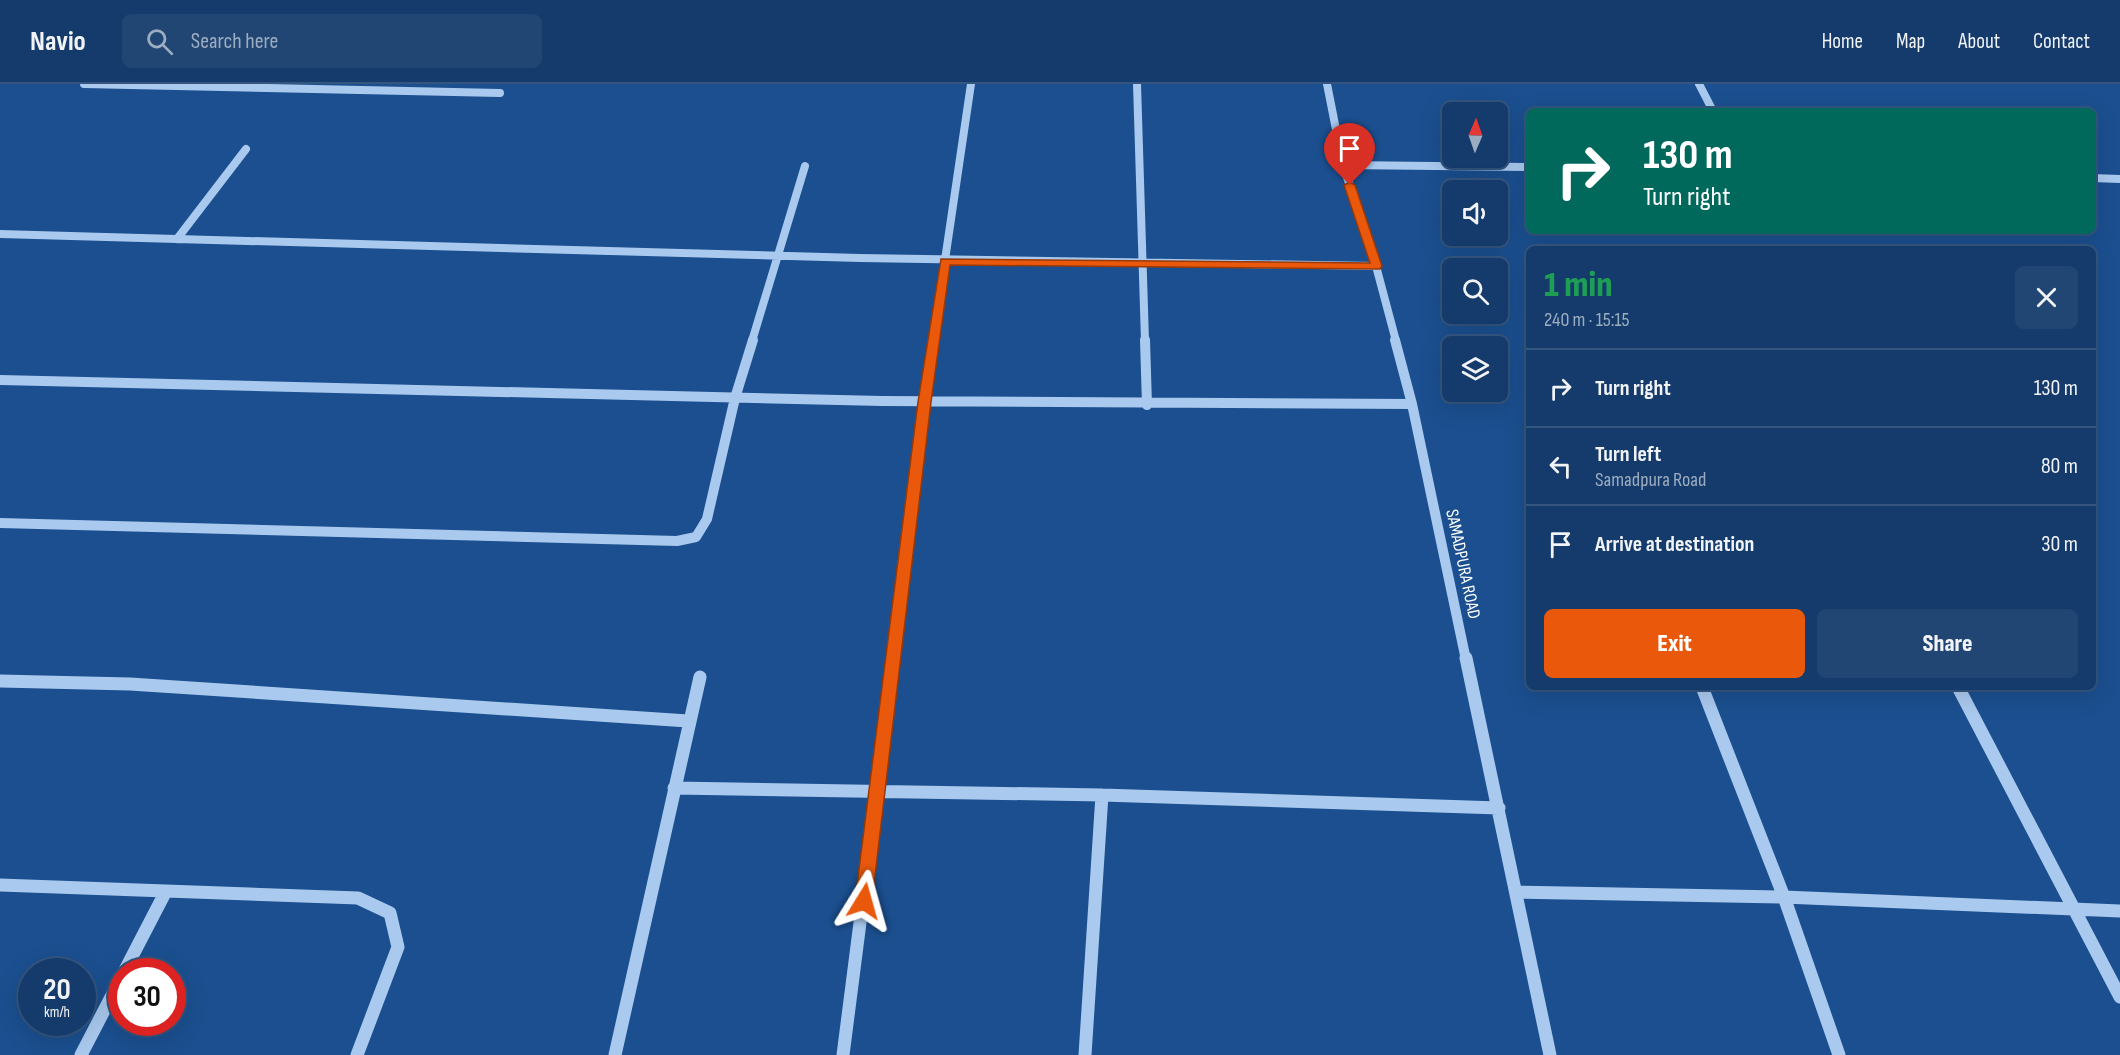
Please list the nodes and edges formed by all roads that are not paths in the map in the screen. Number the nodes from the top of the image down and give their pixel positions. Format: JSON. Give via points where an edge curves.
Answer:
{"nodes":[{"id":1,"x":84,"y":84,"type":"edge"},
{"id":2,"x":971,"y":84,"type":"edge"},
{"id":3,"x":1137,"y":84,"type":"edge"},
{"id":4,"x":1327,"y":84,"type":"edge"},
{"id":5,"x":1699,"y":84,"type":"edge"},
{"id":6,"x":420,"y":87,"type":"edge"},
{"id":7,"x":500,"y":93,"type":"dead end"},
{"id":8,"x":1711,"y":108,"type":"edge"},
{"id":9,"x":246,"y":148,"type":"dead end"},
{"id":10,"x":1343,"y":165,"type":"junction"},
{"id":11,"x":805,"y":166,"type":"dead end"},
{"id":12,"x":1526,"y":167,"type":"edge"},
{"id":13,"x":2096,"y":178,"type":"edge"},
{"id":14,"x":2120,"y":179,"type":"edge"},
{"id":15,"x":0,"y":234,"type":"edge"},
{"id":16,"x":177,"y":239,"type":"junction"},
{"id":17,"x":779,"y":256,"type":"junction"},
{"id":18,"x":945,"y":261,"type":"junction"},
{"id":19,"x":1143,"y":265,"type":"junction"},
{"id":20,"x":1376,"y":266,"type":"junction"},
{"id":21,"x":0,"y":380,"type":"edge"},
{"id":22,"x":735,"y":398,"type":"junction"},
{"id":23,"x":924,"y":402,"type":"junction"},
{"id":24,"x":1412,"y":404,"type":"junction"},
{"id":25,"x":1147,"y":405,"type":"junction"},
{"id":26,"x":0,"y":523,"type":"edge"},
{"id":27,"x":700,"y":677,"type":"dead end"},
{"id":28,"x":0,"y":681,"type":"edge"},
{"id":29,"x":1703,"y":690,"type":"edge"},
{"id":30,"x":1960,"y":690,"type":"edge"},
{"id":31,"x":688,"y":721,"type":"junction"},
{"id":32,"x":674,"y":788,"type":"junction"},
{"id":33,"x":878,"y":792,"type":"junction"},
{"id":34,"x":1102,"y":795,"type":"junction"},
{"id":35,"x":1499,"y":808,"type":"junction"},
{"id":36,"x":0,"y":885,"type":"edge"},
{"id":37,"x":166,"y":891,"type":"junction"},
{"id":38,"x":1516,"y":892,"type":"junction"},
{"id":39,"x":1784,"y":897,"type":"junction"},
{"id":40,"x":2076,"y":909,"type":"junction"},
{"id":41,"x":2120,"y":911,"type":"edge"},
{"id":42,"x":131,"y":958,"type":"edge"},
{"id":43,"x":2120,"y":997,"type":"edge"},
{"id":44,"x":108,"y":1003,"type":"edge"},
{"id":45,"x":81,"y":1055,"type":"edge"},
{"id":46,"x":357,"y":1055,"type":"edge"},
{"id":47,"x":615,"y":1055,"type":"edge"},
{"id":48,"x":843,"y":1055,"type":"edge"},
{"id":49,"x":1085,"y":1055,"type":"edge"},
{"id":50,"x":1550,"y":1055,"type":"edge"},
{"id":51,"x":1839,"y":1055,"type":"edge"}],
"edges":[{"from":1,"to":6,"type":"street"},
{"from":2,"to":18,"type":"street"},
{"from":3,"to":19,"type":"street"},
{"from":4,"to":10,"type":"street","name":"SAMADPURA ROAD"},
{"from":5,"to":8,"type":"street"},
{"from":6,"to":7,"type":"street"},
{"from":9,"to":16,"type":"street"},
{"from":10,"to":12,"type":"street"},
{"from":10,"to":20,"type":"street","name":"SAMADPURA ROAD"},
{"from":11,"to":17,"type":"street"},
{"from":13,"to":14,"type":"street"},
{"from":15,"to":16,"type":"street"},
{"from":16,"to":17,"type":"street"},
{"from":17,"to":18,"type":"street"},
{"from":17,"to":22,"type":"street"},
{"from":18,"to":19,"type":"street"},
{"from":18,"to":23,"type":"street"},
{"from":19,"to":20,"type":"street"},
{"from":19,"to":25,"type":"street"},
{"from":20,"to":24,"type":"street","name":"SAMADPURA ROAD"},
{"from":21,"to":22,"type":"street"},
{"from":22,"to":23,"type":"street"},
{"from":22,"to":26,"type":"street","via":[[707,519],[696,537],[677,541]]},
{"from":23,"to":25,"type":"street"},
{"from":23,"to":33,"type":"street"},
{"from":24,"to":25,"type":"street"},
{"from":24,"to":35,"type":"street","name":"SAMADPURA ROAD"},
{"from":27,"to":31,"type":"street"},
{"from":28,"to":31,"type":"street","via":[[129,684]]},
{"from":29,"to":39,"type":"street"},
{"from":30,"to":40,"type":"street"},
{"from":31,"to":32,"type":"street"},
{"from":32,"to":33,"type":"street"},
{"from":32,"to":47,"type":"street"},
{"from":33,"to":34,"type":"street"},
{"from":33,"to":48,"type":"street"},
{"from":34,"to":35,"type":"street"},
{"from":34,"to":49,"type":"street"},
{"from":35,"to":38,"type":"street","name":"SAMADPURA ROAD"},
{"from":36,"to":37,"type":"street"},
{"from":37,"to":42,"type":"street"},
{"from":37,"to":46,"type":"street","via":[[358,898],[390,914],[398,947]]},
{"from":38,"to":39,"type":"street"},
{"from":38,"to":50,"type":"street","name":"SAMADPURA ROAD"},
{"from":39,"to":40,"type":"street"},
{"from":39,"to":51,"type":"street"},
{"from":40,"to":41,"type":"street"},
{"from":40,"to":43,"type":"street"},
{"from":44,"to":45,"type":"street"}]}
